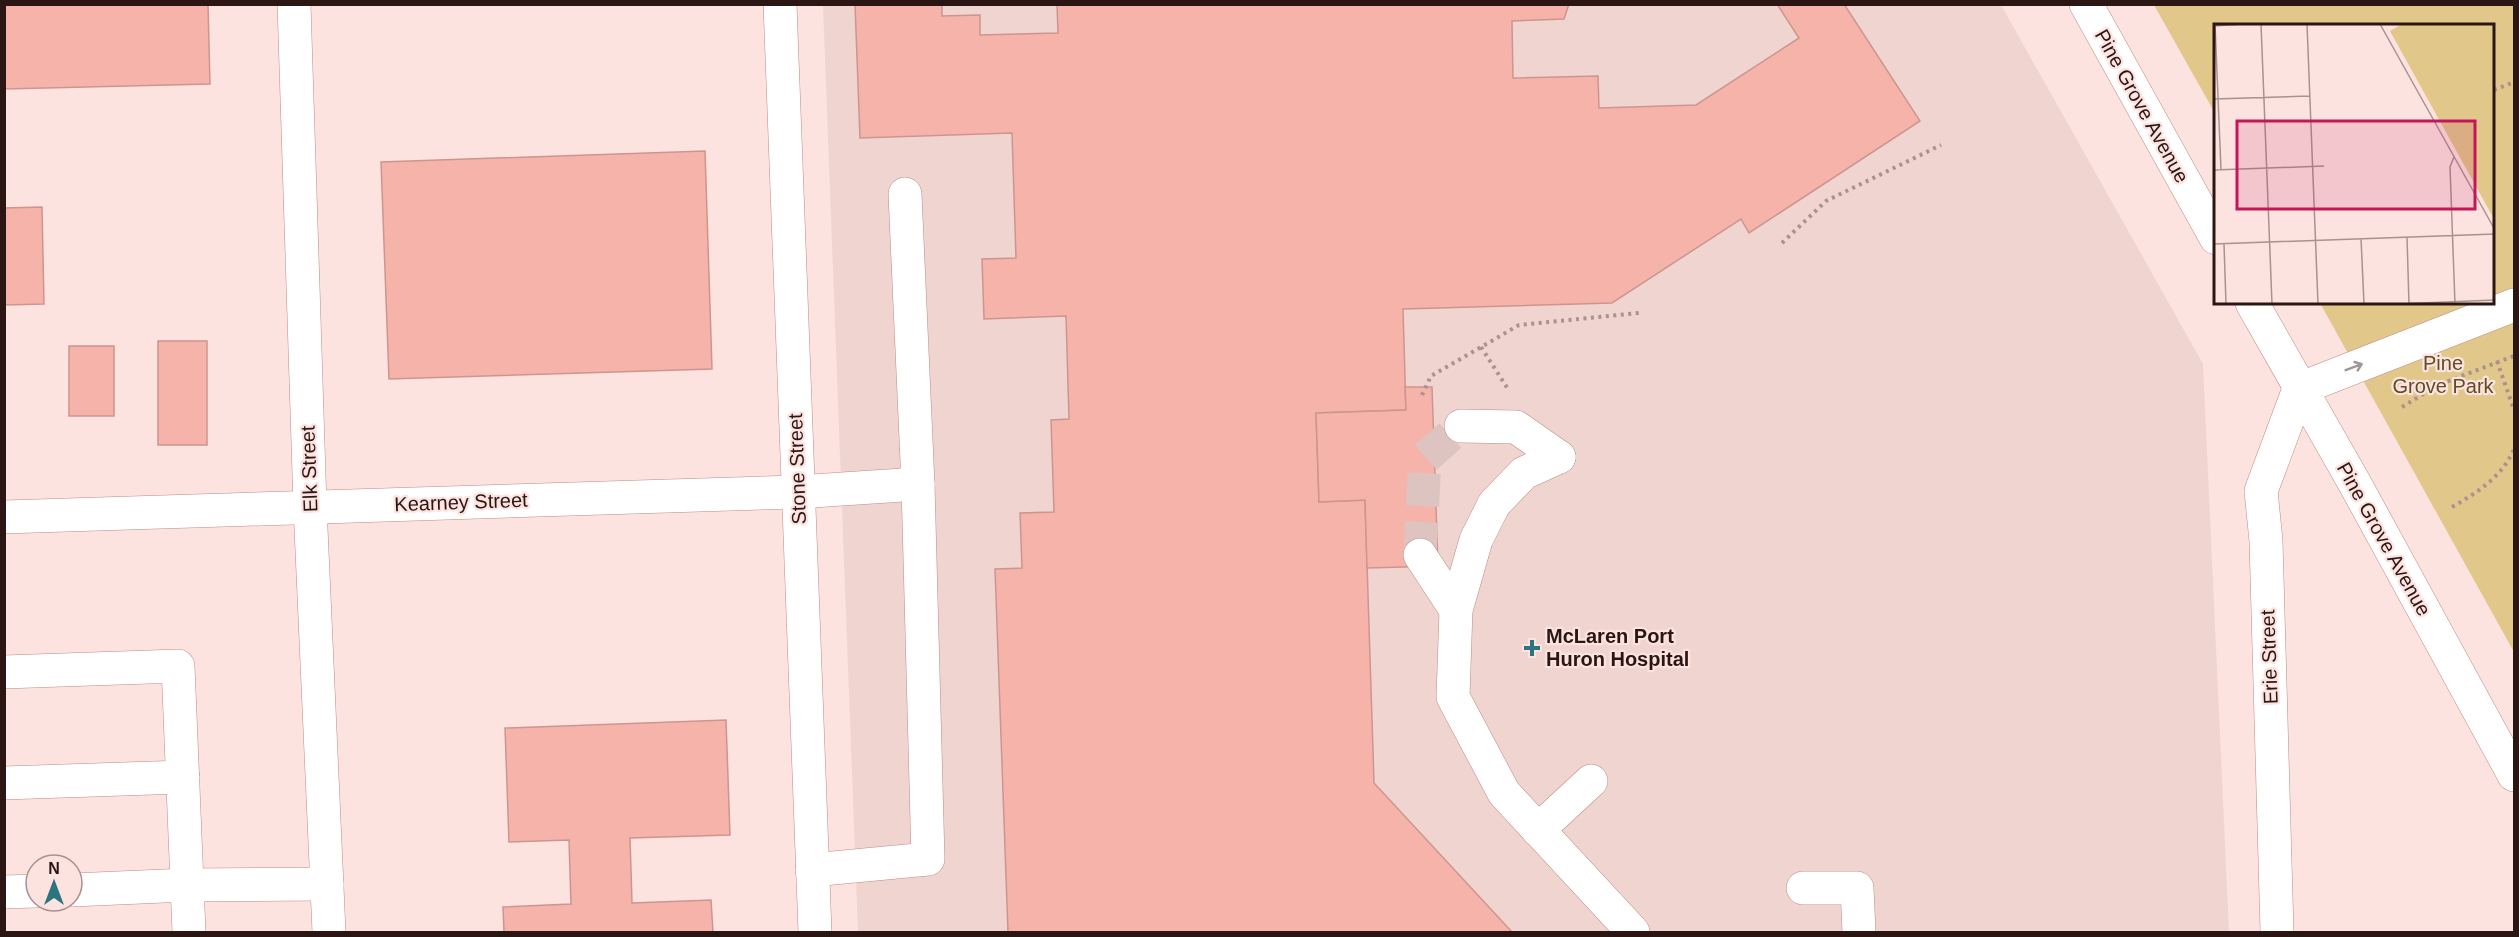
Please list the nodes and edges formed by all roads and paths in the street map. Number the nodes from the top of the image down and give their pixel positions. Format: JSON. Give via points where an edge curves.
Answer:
{"nodes":[{"id":1,"x":294,"y":4,"type":"edge"},
{"id":2,"x":780,"y":4,"type":"edge"},
{"id":3,"x":2086,"y":4,"type":"edge"},
{"id":4,"x":2514,"y":82,"type":"edge"},
{"id":5,"x":2495,"y":89,"type":"edge"},
{"id":6,"x":1941,"y":145,"type":"dead end"},
{"id":7,"x":905,"y":194,"type":"dead end"},
{"id":8,"x":2214,"y":234,"type":"edge"},
{"id":9,"x":1782,"y":243,"type":"dead end"},
{"id":10,"x":2253,"y":304,"type":"edge"},
{"id":11,"x":2514,"y":305,"type":"edge"},
{"id":12,"x":1639,"y":313,"type":"dead end"},
{"id":13,"x":1481,"y":347,"type":"junction"},
{"id":14,"x":2514,"y":356,"type":"edge"},
{"id":15,"x":2497,"y":362,"type":"junction"},
{"id":16,"x":2299,"y":388,"type":"junction"},
{"id":17,"x":1509,"y":391,"type":"dead end"},
{"id":18,"x":1422,"y":395,"type":"dead end"},
{"id":19,"x":2402,"y":407,"type":"dead end"},
{"id":20,"x":2514,"y":410,"type":"edge"},
{"id":21,"x":1461,"y":426,"type":"tunnel mouth"},
{"id":22,"x":2514,"y":449,"type":"edge"},
{"id":23,"x":918,"y":484,"type":"junction"},
{"id":24,"x":797,"y":492,"type":"junction"},
{"id":25,"x":310,"y":506,"type":"junction"},
{"id":26,"x":2452,"y":507,"type":"dead end"},
{"id":27,"x":4,"y":517,"type":"edge"},
{"id":28,"x":1420,"y":555,"type":"tunnel mouth"},
{"id":29,"x":1456,"y":610,"type":"junction"},
{"id":30,"x":4,"y":672,"type":"edge"},
{"id":31,"x":2514,"y":775,"type":"edge"},
{"id":32,"x":183,"y":777,"type":"junction"},
{"id":33,"x":1591,"y":781,"type":"dead end"},
{"id":34,"x":4,"y":783,"type":"edge"},
{"id":35,"x":1538,"y":830,"type":"junction"},
{"id":36,"x":812,"y":870,"type":"junction"},
{"id":37,"x":327,"y":884,"type":"junction"},
{"id":38,"x":187,"y":885,"type":"junction"},
{"id":39,"x":1803,"y":888,"type":"dead end"},
{"id":40,"x":84,"y":889,"type":"edge"},
{"id":41,"x":24,"y":891,"type":"edge"},
{"id":42,"x":4,"y":892,"type":"edge"},
{"id":43,"x":189,"y":933,"type":"edge"},
{"id":44,"x":329,"y":933,"type":"edge"},
{"id":45,"x":815,"y":933,"type":"edge"},
{"id":46,"x":1633,"y":933,"type":"edge"},
{"id":47,"x":1859,"y":933,"type":"edge"},
{"id":48,"x":2277,"y":933,"type":"edge"}],
"edges":[{"from":1,"to":25,"type":"street","name":"Elk Street"},
{"from":2,"to":24,"type":"street","name":"Stone Street"},
{"from":3,"to":8,"type":"street","name":"Pine Grove Avenue"},
{"from":4,"to":5,"type":"path"},
{"from":6,"to":9,"type":"path","via":[[1826,201]]},
{"from":7,"to":23,"type":"street"},
{"from":10,"to":16,"type":"street","name":"Pine Grove Avenue"},
{"from":16,"to":11,"type":"street","one_way":true},
{"from":12,"to":13,"type":"path","via":[[1519,325]]},
{"from":13,"to":17,"type":"path"},
{"from":13,"to":18,"type":"path","via":[[1431,376]]},
{"from":14,"to":15,"type":"path"},
{"from":15,"to":19,"type":"path","via":[[2438,385]]},
{"from":15,"to":20,"type":"path"},
{"from":16,"to":31,"type":"street","name":"Pine Grove Avenue"},
{"from":16,"to":48,"type":"street","name":"Erie Street","via":[[2261,491],[2266,541]]},
{"from":21,"to":29,"type":"street","via":[[1516,427],[1560,457],[1524,473],[1494,504],[1476,540]]},
{"from":22,"to":26,"type":"path","via":[[2489,484]]},
{"from":23,"to":24,"type":"street","name":"Kearney Street"},
{"from":23,"to":36,"type":"street","via":[[928,859]]},
{"from":24,"to":25,"type":"street","name":"Kearney Street"},
{"from":24,"to":36,"type":"street","name":"Stone Street"},
{"from":25,"to":27,"type":"street","name":"Kearney Street"},
{"from":25,"to":37,"type":"street","name":"Elk Street"},
{"from":28,"to":29,"type":"street"},
{"from":29,"to":35,"type":"street","via":[[1453,697],[1504,793]]},
{"from":30,"to":32,"type":"street","via":[[178,666]]},
{"from":32,"to":34,"type":"street"},
{"from":32,"to":38,"type":"street"},
{"from":33,"to":35,"type":"street"},
{"from":35,"to":46,"type":"street"},
{"from":36,"to":45,"type":"street","name":"Stone Street"},
{"from":37,"to":38,"type":"street"},
{"from":37,"to":44,"type":"street","name":"Elk Street"},
{"from":38,"to":40,"type":"street"},
{"from":38,"to":43,"type":"street"},
{"from":39,"to":47,"type":"street","via":[[1857,888]]},
{"from":41,"to":42,"type":"street"}]}
